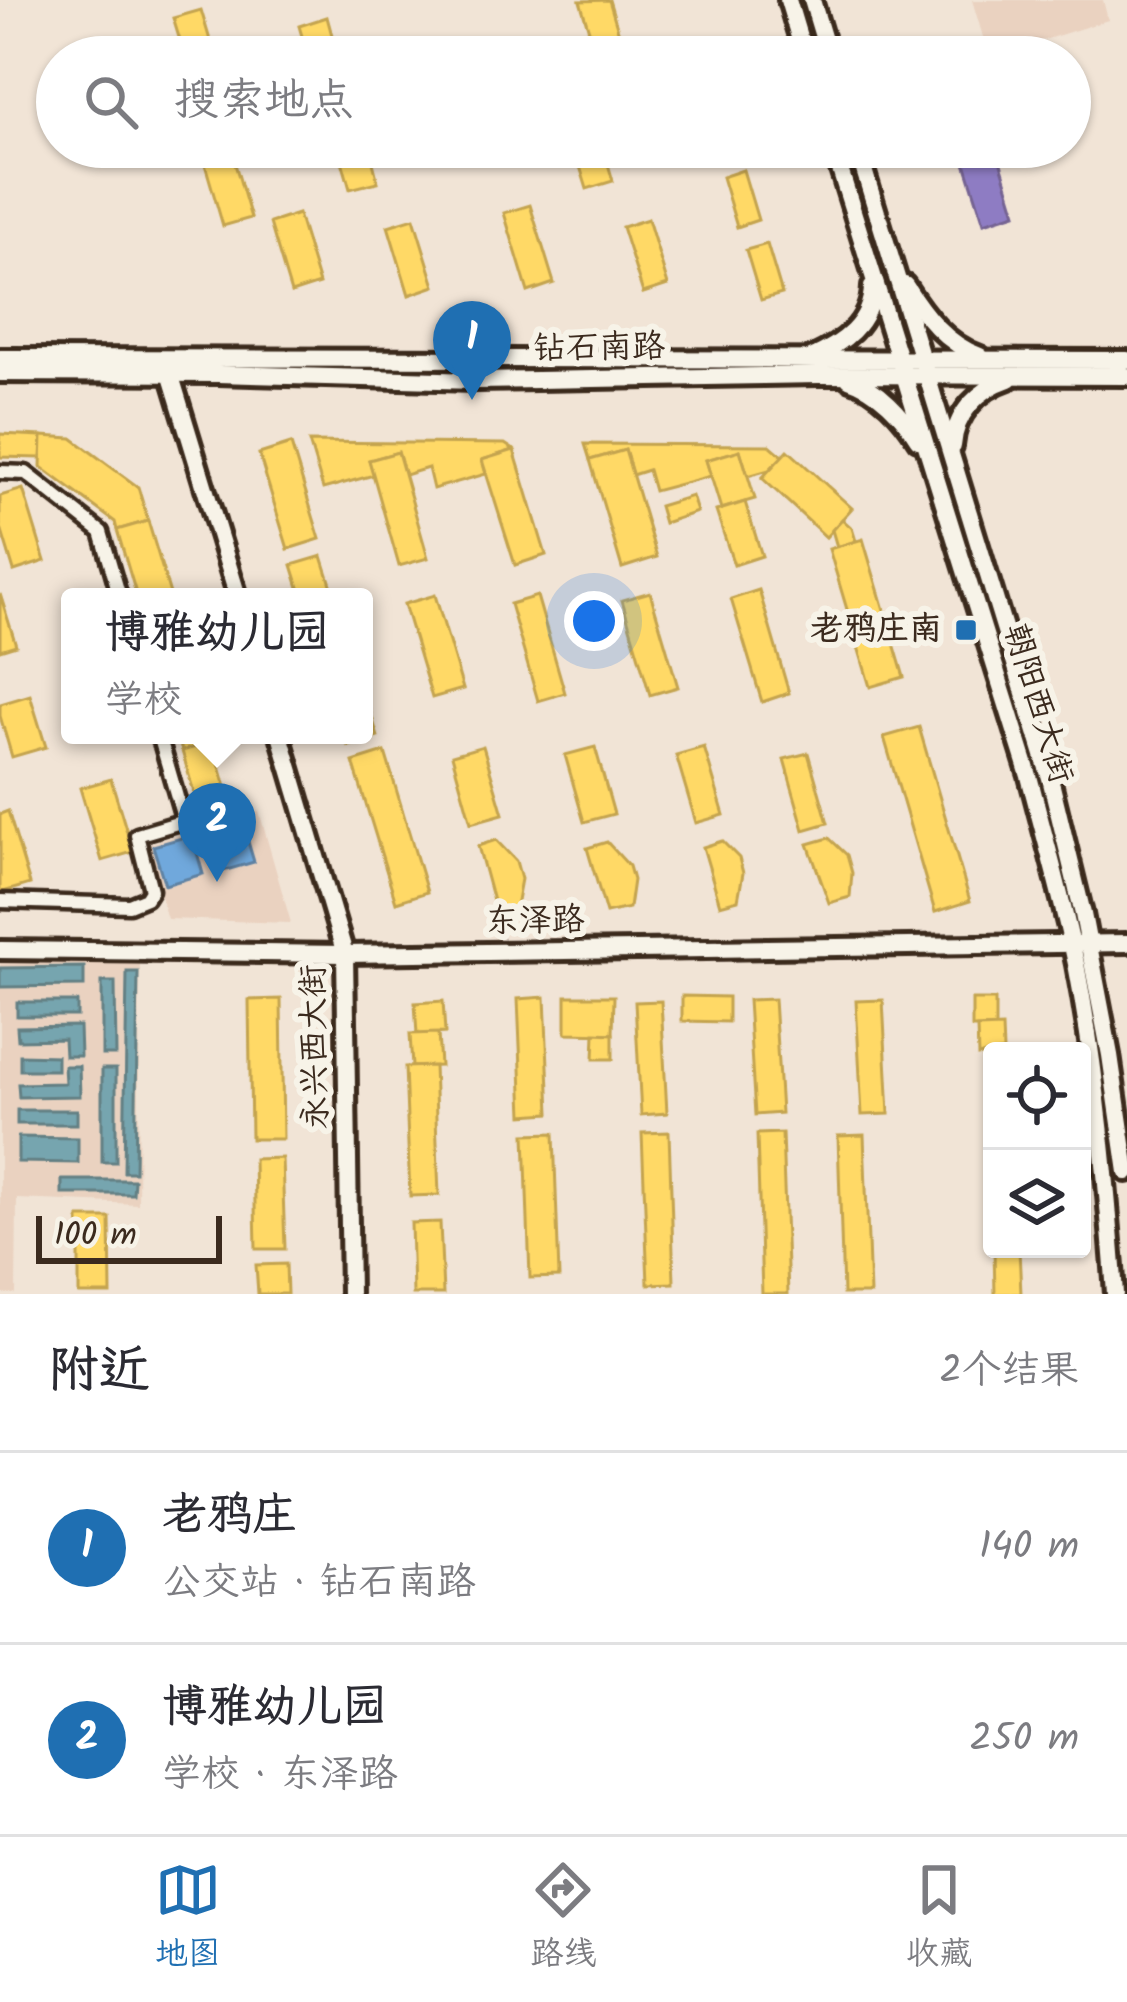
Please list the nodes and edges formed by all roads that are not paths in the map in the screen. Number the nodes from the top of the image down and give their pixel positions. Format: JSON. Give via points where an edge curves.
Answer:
{"nodes":[{"id":1,"x":788,"y":0,"type":"edge"},
{"id":2,"x":812,"y":0,"type":"edge"},
{"id":3,"x":799,"y":36,"type":"edge"},
{"id":4,"x":823,"y":36,"type":"edge"},
{"id":5,"x":839,"y":168,"type":"edge"},
{"id":6,"x":863,"y":168,"type":"edge"},
{"id":7,"x":891,"y":260,"type":"junction"},
{"id":8,"x":870,"y":268,"type":"junction"},
{"id":9,"x":0,"y":358,"type":"edge"},
{"id":10,"x":1127,"y":360,"type":"edge"},
{"id":11,"x":805,"y":361,"type":"junction"},
{"id":12,"x":998,"y":361,"type":"junction"},
{"id":13,"x":901,"y":368,"type":"junction"},
{"id":14,"x":924,"y":368,"type":"junction"},
{"id":15,"x":0,"y":373,"type":"edge"},
{"id":16,"x":170,"y":373,"type":"junction"},
{"id":17,"x":837,"y":375,"type":"junction"},
{"id":18,"x":1020,"y":376,"type":"junction"},
{"id":19,"x":1127,"y":376,"type":"edge"},
{"id":20,"x":952,"y":458,"type":"junction"},
{"id":21,"x":930,"y":462,"type":"junction"},
{"id":22,"x":0,"y":472,"type":"edge"},
{"id":23,"x":117,"y":588,"type":"edge"},
{"id":24,"x":234,"y":588,"type":"edge"},
{"id":25,"x":162,"y":744,"type":"edge"},
{"id":26,"x":283,"y":744,"type":"edge"},
{"id":27,"x":0,"y":901,"type":"edge"},
{"id":28,"x":1079,"y":942,"type":"junction"},
{"id":29,"x":1127,"y":943,"type":"edge"},
{"id":30,"x":0,"y":950,"type":"edge"},
{"id":31,"x":345,"y":955,"type":"junction"},
{"id":32,"x":1127,"y":1172,"type":"edge"},
{"id":33,"x":350,"y":1294,"type":"edge"},
{"id":34,"x":1115,"y":1294,"type":"edge"}],
"edges":[{"from":1,"to":3,"type":"main road"},
{"from":2,"to":4,"type":"main road"},
{"from":5,"to":8,"type":"main road","name":"朝阳西大街"},
{"from":6,"to":7,"type":"main road","name":"朝阳西大街"},
{"from":7,"to":12,"type":"main road","via":[[951,341]]},
{"from":7,"to":14,"type":"main road","name":"朝阳西大街"},
{"from":8,"to":11,"type":"main road","via":[[868,312],[842,343]]},
{"from":8,"to":13,"type":"main road","name":"朝阳西大街"},
{"from":9,"to":11,"type":"main road","name":"钻石南路"},
{"from":10,"to":12,"type":"main road","name":"钻石南路"},
{"from":11,"to":13,"type":"main road","name":"钻石南路"},
{"from":12,"to":14,"type":"main road","name":"钻石南路"},
{"from":13,"to":14,"type":"main road","name":"钻石南路"},
{"from":13,"to":17,"type":"main road","name":"钻石南路"},
{"from":13,"to":21,"type":"main road","name":"朝阳西大街"},
{"from":14,"to":18,"type":"main road","name":"钻石南路"},
{"from":14,"to":20,"type":"main road","name":"朝阳西大街"},
{"from":15,"to":16,"type":"main road","name":"钻石南路"},
{"from":16,"to":17,"type":"main road","name":"钻石南路","via":[[476,381]]},
{"from":16,"to":24,"type":"main road"},
{"from":17,"to":21,"type":"main road","via":[[884,400]]},
{"from":18,"to":19,"type":"main road","name":"钻石南路"},
{"from":18,"to":20,"type":"main road","via":[[993,386],[958,418]]},
{"from":20,"to":28,"type":"main road","name":"朝阳西大街","via":[[1051,778]]},
{"from":21,"to":28,"type":"main road","name":"朝阳西大街"},
{"from":22,"to":23,"type":"street","via":[[26,473],[101,532]]},
{"from":25,"to":27,"type":"street","via":[[184,821],[137,835],[152,890],[146,898],[129,905]]},
{"from":26,"to":31,"type":"main road","name":"永兴西大街"},
{"from":28,"to":29,"type":"main road","name":"东泽路"},
{"from":28,"to":31,"type":"main road","name":"东泽路"},
{"from":28,"to":32,"type":"main road","name":"朝阳西大街","via":[[1110,1055]]},
{"from":28,"to":34,"type":"main road","name":"朝阳西大街"},
{"from":30,"to":31,"type":"main road","name":"东泽路"},
{"from":31,"to":33,"type":"main road","name":"永兴西大街"}]}
